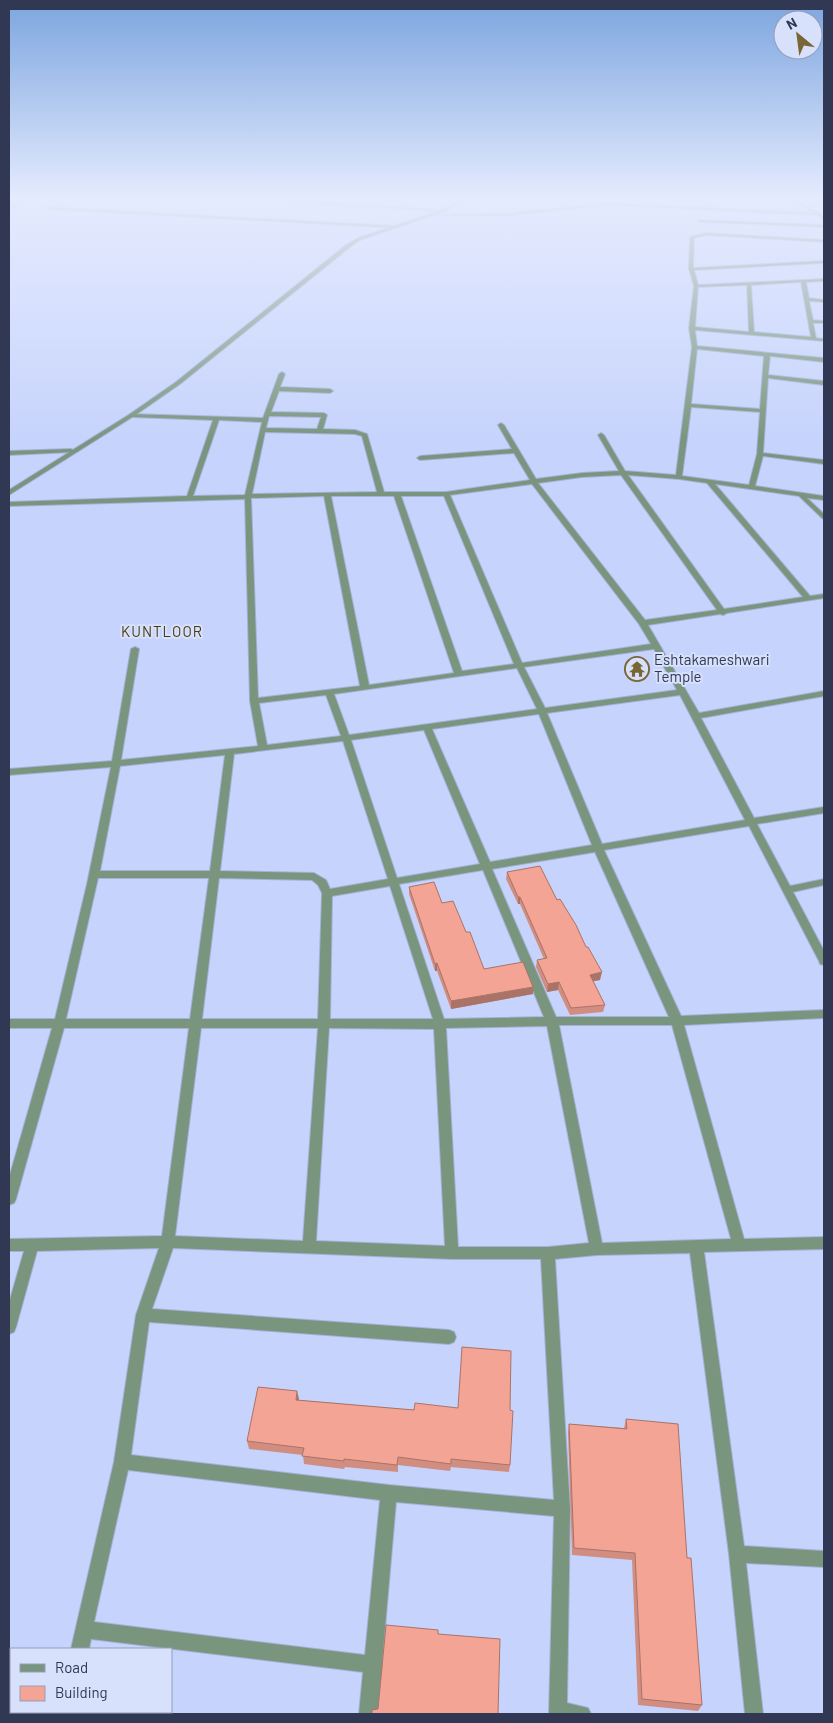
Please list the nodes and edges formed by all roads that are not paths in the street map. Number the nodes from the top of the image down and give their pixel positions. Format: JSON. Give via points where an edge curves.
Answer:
{"nodes":[{"id":1,"x":305,"y":280,"type":"edge"},
{"id":2,"x":695,"y":280,"type":"edge"},
{"id":3,"x":815,"y":280,"type":"edge"},
{"id":4,"x":803,"y":281,"type":"junction"},
{"id":5,"x":749,"y":283,"type":"junction"},
{"id":6,"x":696,"y":286,"type":"junction"},
{"id":7,"x":806,"y":299,"type":"junction"},
{"id":8,"x":824,"y":301,"type":"edge"},
{"id":9,"x":810,"y":321,"type":"junction"},
{"id":10,"x":824,"y":322,"type":"edge"},
{"id":11,"x":692,"y":328,"type":"junction"},
{"id":12,"x":752,"y":334,"type":"junction"},
{"id":13,"x":814,"y":339,"type":"junction"},
{"id":14,"x":824,"y":340,"type":"edge"},
{"id":15,"x":695,"y":347,"type":"junction"},
{"id":16,"x":767,"y":355,"type":"junction"},
{"id":17,"x":824,"y":360,"type":"edge"},
{"id":18,"x":282,"y":374,"type":"dead end"},
{"id":19,"x":766,"y":376,"type":"junction"},
{"id":20,"x":824,"y":383,"type":"edge"},
{"id":21,"x":276,"y":389,"type":"junction"},
{"id":22,"x":330,"y":391,"type":"dead end"},
{"id":23,"x":688,"y":404,"type":"junction"},
{"id":24,"x":764,"y":411,"type":"junction"},
{"id":25,"x":132,"y":415,"type":"junction"},
{"id":26,"x":266,"y":417,"type":"junction"},
{"id":27,"x":217,"y":418,"type":"junction"},
{"id":28,"x":501,"y":425,"type":"dead end"},
{"id":29,"x":263,"y":430,"type":"junction"},
{"id":30,"x":319,"y":432,"type":"junction"},
{"id":31,"x":600,"y":435,"type":"dead end"},
{"id":32,"x":516,"y":451,"type":"junction"},
{"id":33,"x":72,"y":452,"type":"junction"},
{"id":34,"x":9,"y":453,"type":"edge"},
{"id":35,"x":760,"y":454,"type":"junction"},
{"id":36,"x":420,"y":458,"type":"dead end"},
{"id":37,"x":824,"y":462,"type":"edge"},
{"id":38,"x":623,"y":473,"type":"junction"},
{"id":39,"x":679,"y":477,"type":"junction"},
{"id":40,"x":710,"y":482,"type":"junction"},
{"id":41,"x":535,"y":483,"type":"junction"},
{"id":42,"x":752,"y":486,"type":"junction"},
{"id":43,"x":9,"y":493,"type":"edge"},
{"id":44,"x":327,"y":494,"type":"junction"},
{"id":45,"x":381,"y":494,"type":"junction"},
{"id":46,"x":397,"y":494,"type":"junction"},
{"id":47,"x":446,"y":494,"type":"junction"},
{"id":48,"x":802,"y":496,"type":"junction"},
{"id":49,"x":248,"y":497,"type":"junction"},
{"id":50,"x":824,"y":498,"type":"edge"},
{"id":51,"x":188,"y":499,"type":"junction"},
{"id":52,"x":9,"y":504,"type":"edge"},
{"id":53,"x":824,"y":517,"type":"edge"},
{"id":54,"x":824,"y":596,"type":"edge"},
{"id":55,"x":808,"y":598,"type":"junction"},
{"id":56,"x":723,"y":613,"type":"junction"},
{"id":57,"x":643,"y":623,"type":"junction"},
{"id":58,"x":655,"y":646,"type":"junction"},
{"id":59,"x":135,"y":649,"type":"dead end"},
{"id":60,"x":519,"y":666,"type":"junction"},
{"id":61,"x":459,"y":675,"type":"junction"},
{"id":62,"x":365,"y":688,"type":"junction"},
{"id":63,"x":329,"y":692,"type":"junction"},
{"id":64,"x":682,"y":692,"type":"junction"},
{"id":65,"x":824,"y":693,"type":"edge"},
{"id":66,"x":254,"y":701,"type":"junction"},
{"id":67,"x":542,"y":711,"type":"junction"},
{"id":68,"x":696,"y":716,"type":"junction"},
{"id":69,"x":428,"y":729,"type":"junction"},
{"id":70,"x":347,"y":740,"type":"junction"},
{"id":71,"x":263,"y":748,"type":"junction"},
{"id":72,"x":230,"y":752,"type":"junction"},
{"id":73,"x":117,"y":765,"type":"junction"},
{"id":74,"x":9,"y":772,"type":"edge"},
{"id":75,"x":824,"y":810,"type":"edge"},
{"id":76,"x":752,"y":823,"type":"junction"},
{"id":77,"x":598,"y":847,"type":"junction"},
{"id":78,"x":489,"y":867,"type":"junction"},
{"id":79,"x":216,"y":874,"type":"junction"},
{"id":80,"x":94,"y":875,"type":"junction"},
{"id":81,"x":393,"y":882,"type":"junction"},
{"id":82,"x":824,"y":882,"type":"edge"},
{"id":83,"x":787,"y":890,"type":"junction"},
{"id":84,"x":327,"y":893,"type":"junction"},
{"id":85,"x":824,"y":961,"type":"edge"},
{"id":86,"x":824,"y":1014,"type":"edge"},
{"id":87,"x":552,"y":1021,"type":"junction"},
{"id":88,"x":677,"y":1021,"type":"junction"},
{"id":89,"x":9,"y":1023,"type":"edge"},
{"id":90,"x":59,"y":1024,"type":"junction"},
{"id":91,"x":324,"y":1024,"type":"junction"},
{"id":92,"x":440,"y":1024,"type":"junction"},
{"id":93,"x":194,"y":1025,"type":"junction"},
{"id":94,"x":9,"y":1199,"type":"edge"},
{"id":95,"x":168,"y":1242,"type":"junction"},
{"id":96,"x":9,"y":1245,"type":"edge"},
{"id":97,"x":738,"y":1245,"type":"junction"},
{"id":98,"x":32,"y":1246,"type":"junction"},
{"id":99,"x":696,"y":1246,"type":"junction"},
{"id":100,"x":824,"y":1246,"type":"edge"},
{"id":101,"x":309,"y":1248,"type":"junction"},
{"id":102,"x":596,"y":1249,"type":"junction"},
{"id":103,"x":452,"y":1253,"type":"junction"},
{"id":104,"x":548,"y":1253,"type":"junction"},
{"id":105,"x":143,"y":1315,"type":"junction"},
{"id":106,"x":9,"y":1327,"type":"edge"},
{"id":107,"x":450,"y":1337,"type":"dead end"},
{"id":108,"x":122,"y":1462,"type":"junction"},
{"id":109,"x":389,"y":1493,"type":"junction"},
{"id":110,"x":562,"y":1509,"type":"junction"},
{"id":111,"x":737,"y":1554,"type":"junction"},
{"id":112,"x":824,"y":1559,"type":"edge"},
{"id":113,"x":86,"y":1630,"type":"junction"},
{"id":114,"x":80,"y":1648,"type":"edge"},
{"id":115,"x":374,"y":1665,"type":"junction"},
{"id":116,"x":558,"y":1712,"type":"edge"},
{"id":117,"x":368,"y":1714,"type":"edge"},
{"id":118,"x":582,"y":1714,"type":"edge"},
{"id":119,"x":754,"y":1714,"type":"edge"}],
"edges":[{"from":1,"to":25,"type":"street","via":[[178,383]]},
{"from":2,"to":6,"type":"street"},
{"from":3,"to":4,"type":"street"},
{"from":4,"to":5,"type":"street"},
{"from":4,"to":7,"type":"street"},
{"from":5,"to":6,"type":"street"},
{"from":5,"to":12,"type":"street"},
{"from":6,"to":11,"type":"street"},
{"from":7,"to":8,"type":"street"},
{"from":7,"to":9,"type":"street"},
{"from":9,"to":10,"type":"street"},
{"from":9,"to":13,"type":"street"},
{"from":11,"to":12,"type":"street"},
{"from":11,"to":15,"type":"street"},
{"from":12,"to":13,"type":"street"},
{"from":13,"to":14,"type":"street"},
{"from":15,"to":16,"type":"street"},
{"from":15,"to":23,"type":"street"},
{"from":16,"to":17,"type":"street"},
{"from":16,"to":19,"type":"street"},
{"from":18,"to":21,"type":"street"},
{"from":19,"to":20,"type":"street"},
{"from":19,"to":24,"type":"street"},
{"from":21,"to":22,"type":"street"},
{"from":21,"to":26,"type":"street"},
{"from":23,"to":24,"type":"street"},
{"from":23,"to":39,"type":"street"},
{"from":24,"to":35,"type":"street"},
{"from":25,"to":27,"type":"street"},
{"from":25,"to":33,"type":"street"},
{"from":26,"to":27,"type":"street"},
{"from":26,"to":29,"type":"street"},
{"from":26,"to":30,"type":"street","via":[[324,415]]},
{"from":27,"to":51,"type":"street"},
{"from":28,"to":32,"type":"street"},
{"from":29,"to":30,"type":"street"},
{"from":29,"to":49,"type":"street"},
{"from":30,"to":45,"type":"street","via":[[366,435]]},
{"from":31,"to":38,"type":"street"},
{"from":32,"to":36,"type":"street"},
{"from":32,"to":41,"type":"street"},
{"from":33,"to":34,"type":"street"},
{"from":33,"to":43,"type":"street"},
{"from":35,"to":37,"type":"street"},
{"from":35,"to":42,"type":"street"},
{"from":38,"to":39,"type":"street"},
{"from":38,"to":41,"type":"street","via":[[582,475]]},
{"from":38,"to":56,"type":"street"},
{"from":39,"to":40,"type":"street"},
{"from":40,"to":42,"type":"street"},
{"from":40,"to":55,"type":"street"},
{"from":41,"to":47,"type":"street"},
{"from":41,"to":57,"type":"street"},
{"from":42,"to":48,"type":"street"},
{"from":44,"to":45,"type":"street"},
{"from":44,"to":49,"type":"street"},
{"from":44,"to":62,"type":"street"},
{"from":45,"to":46,"type":"street"},
{"from":46,"to":47,"type":"street"},
{"from":46,"to":61,"type":"street"},
{"from":47,"to":60,"type":"street"},
{"from":48,"to":50,"type":"street"},
{"from":48,"to":53,"type":"street"},
{"from":49,"to":51,"type":"street"},
{"from":49,"to":66,"type":"street"},
{"from":51,"to":52,"type":"street"},
{"from":54,"to":55,"type":"street"},
{"from":55,"to":56,"type":"street"},
{"from":56,"to":57,"type":"street"},
{"from":57,"to":58,"type":"street"},
{"from":58,"to":60,"type":"street"},
{"from":58,"to":64,"type":"street"},
{"from":59,"to":73,"type":"street"},
{"from":60,"to":61,"type":"street"},
{"from":60,"to":67,"type":"street"},
{"from":61,"to":62,"type":"street"},
{"from":62,"to":63,"type":"street"},
{"from":63,"to":66,"type":"street"},
{"from":63,"to":70,"type":"street"},
{"from":64,"to":67,"type":"street"},
{"from":64,"to":68,"type":"street"},
{"from":65,"to":68,"type":"street"},
{"from":66,"to":71,"type":"street"},
{"from":67,"to":69,"type":"street"},
{"from":67,"to":77,"type":"street"},
{"from":68,"to":76,"type":"street"},
{"from":69,"to":70,"type":"street"},
{"from":69,"to":78,"type":"street"},
{"from":70,"to":71,"type":"street"},
{"from":70,"to":81,"type":"street"},
{"from":71,"to":72,"type":"street"},
{"from":72,"to":73,"type":"street"},
{"from":72,"to":79,"type":"street"},
{"from":73,"to":74,"type":"street"},
{"from":73,"to":80,"type":"street"},
{"from":75,"to":76,"type":"street"},
{"from":76,"to":77,"type":"street"},
{"from":76,"to":83,"type":"street"},
{"from":77,"to":78,"type":"street"},
{"from":77,"to":88,"type":"street"},
{"from":78,"to":81,"type":"street"},
{"from":78,"to":87,"type":"street"},
{"from":79,"to":80,"type":"street"},
{"from":79,"to":84,"type":"street","via":[[314,877]]},
{"from":79,"to":93,"type":"street"},
{"from":80,"to":90,"type":"street"},
{"from":81,"to":84,"type":"street"},
{"from":81,"to":92,"type":"street"},
{"from":82,"to":83,"type":"street"},
{"from":83,"to":85,"type":"street"},
{"from":84,"to":91,"type":"street"},
{"from":86,"to":88,"type":"street"},
{"from":87,"to":88,"type":"street"},
{"from":87,"to":92,"type":"street"},
{"from":87,"to":102,"type":"street"},
{"from":88,"to":97,"type":"street"},
{"from":89,"to":90,"type":"street"},
{"from":90,"to":93,"type":"street"},
{"from":90,"to":94,"type":"street"},
{"from":91,"to":92,"type":"street"},
{"from":91,"to":93,"type":"street"},
{"from":91,"to":101,"type":"street"},
{"from":92,"to":103,"type":"street"},
{"from":93,"to":95,"type":"street"},
{"from":95,"to":98,"type":"street"},
{"from":95,"to":101,"type":"street"},
{"from":95,"to":105,"type":"street"},
{"from":96,"to":98,"type":"street"},
{"from":97,"to":99,"type":"street"},
{"from":97,"to":100,"type":"street"},
{"from":98,"to":106,"type":"street"},
{"from":99,"to":102,"type":"street"},
{"from":99,"to":111,"type":"street"},
{"from":101,"to":103,"type":"street"},
{"from":102,"to":104,"type":"street"},
{"from":103,"to":104,"type":"street"},
{"from":104,"to":110,"type":"street"},
{"from":105,"to":107,"type":"street"},
{"from":105,"to":108,"type":"street"},
{"from":108,"to":109,"type":"street"},
{"from":108,"to":113,"type":"street"},
{"from":109,"to":110,"type":"street"},
{"from":109,"to":115,"type":"street"},
{"from":110,"to":116,"type":"street"},
{"from":111,"to":112,"type":"street"},
{"from":111,"to":119,"type":"street"},
{"from":113,"to":114,"type":"street"},
{"from":113,"to":115,"type":"street"},
{"from":115,"to":117,"type":"street"},
{"from":116,"to":118,"type":"street"}]}
